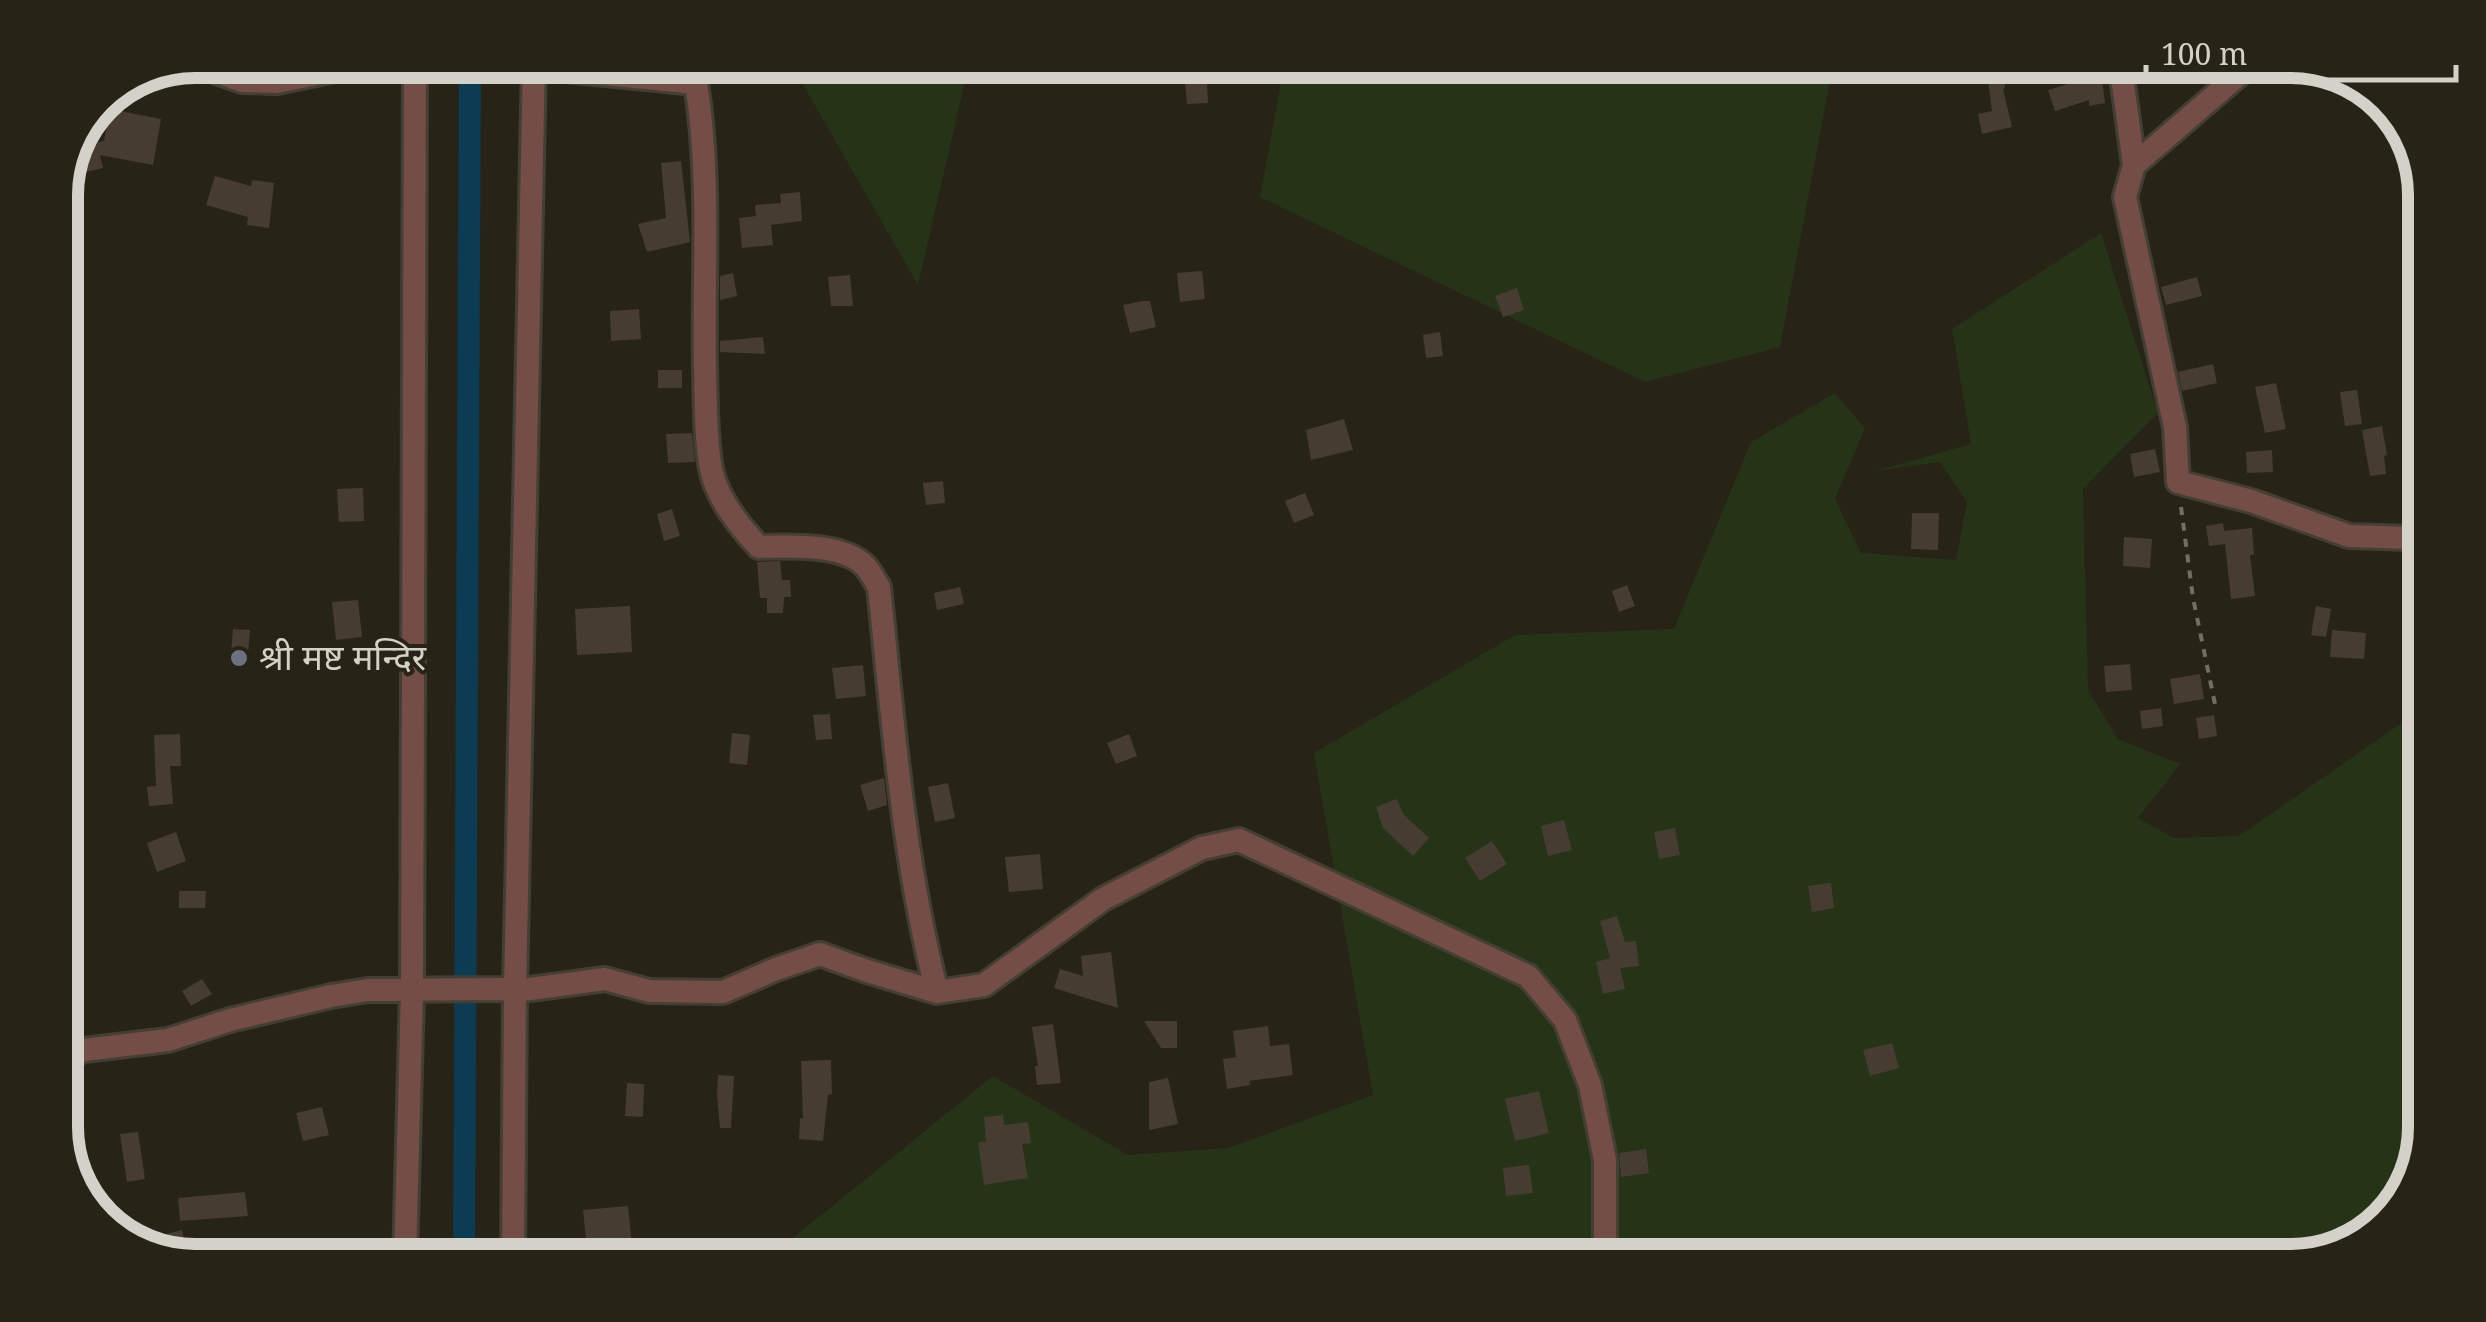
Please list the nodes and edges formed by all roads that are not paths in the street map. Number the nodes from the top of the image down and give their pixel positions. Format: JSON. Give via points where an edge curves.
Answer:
{"nodes":[{"id":1,"x":234,"y":78,"type":"edge"},
{"id":2,"x":297,"y":78,"type":"edge"},
{"id":3,"x":417,"y":78,"type":"edge"},
{"id":4,"x":527,"y":78,"type":"edge"},
{"id":5,"x":697,"y":78,"type":"edge"},
{"id":6,"x":2121,"y":78,"type":"edge"},
{"id":7,"x":2235,"y":78,"type":"edge"},
{"id":8,"x":2134,"y":165,"type":"junction"},
{"id":9,"x":2408,"y":538,"type":"edge"},
{"id":10,"x":509,"y":990,"type":"junction"},
{"id":11,"x":418,"y":991,"type":"junction"},
{"id":12,"x":937,"y":992,"type":"junction"},
{"id":13,"x":78,"y":1052,"type":"edge"},
{"id":14,"x":406,"y":1244,"type":"edge"},
{"id":15,"x":514,"y":1244,"type":"edge"},
{"id":16,"x":1605,"y":1244,"type":"edge"}],
"edges":[{"from":1,"to":2,"type":"street"},
{"from":3,"to":11,"type":"street"},
{"from":4,"to":10,"type":"street"},
{"from":5,"to":12,"type":"street","via":[[704,131],[712,472],[734,520],[759,547],[841,552],[864,564],[879,587],[898,772]]},
{"from":6,"to":8,"type":"street"},
{"from":7,"to":8,"type":"street"},
{"from":8,"to":9,"type":"street","via":[[2124,197],[2174,428],[2178,482],[2350,536]]},
{"from":10,"to":11,"type":"street"},
{"from":10,"to":12,"type":"street","via":[[605,979],[649,991],[723,992],[820,954]]},
{"from":10,"to":15,"type":"street"},
{"from":11,"to":13,"type":"street","via":[[330,996],[168,1040]]},
{"from":11,"to":14,"type":"street"},
{"from":12,"to":16,"type":"street","via":[[984,985],[1103,899],[1202,848],[1239,840],[1528,976],[1565,1020],[1590,1085],[1605,1160]]}]}
